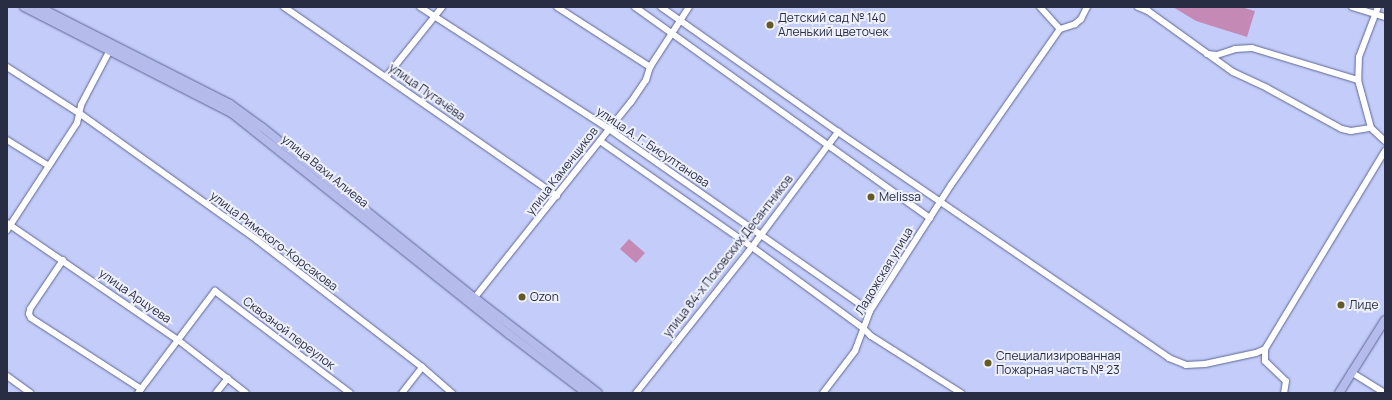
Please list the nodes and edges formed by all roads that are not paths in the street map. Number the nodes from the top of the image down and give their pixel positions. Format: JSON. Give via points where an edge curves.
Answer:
{"nodes":[{"id":1,"x":24,"y":7,"type":"edge"},
{"id":2,"x":39,"y":7,"type":"edge"},
{"id":3,"x":284,"y":7,"type":"edge"},
{"id":4,"x":420,"y":7,"type":"edge"},
{"id":5,"x":442,"y":7,"type":"edge"},
{"id":6,"x":557,"y":7,"type":"edge"},
{"id":7,"x":635,"y":7,"type":"edge"},
{"id":8,"x":661,"y":7,"type":"edge"},
{"id":9,"x":689,"y":7,"type":"edge"},
{"id":10,"x":1040,"y":7,"type":"edge"},
{"id":11,"x":1087,"y":7,"type":"edge"},
{"id":12,"x":1138,"y":7,"type":"edge"},
{"id":13,"x":1352,"y":7,"type":"edge"},
{"id":14,"x":1378,"y":7,"type":"edge"},
{"id":15,"x":1376,"y":14,"type":"junction"},
{"id":16,"x":434,"y":16,"type":"junction"},
{"id":17,"x":1385,"y":17,"type":"edge"},
{"id":18,"x":680,"y":21,"type":"junction"},
{"id":19,"x":1060,"y":29,"type":"junction"},
{"id":20,"x":671,"y":33,"type":"junction"},
{"id":21,"x":110,"y":50,"type":"junction"},
{"id":22,"x":1207,"y":54,"type":"junction"},
{"id":23,"x":7,"y":67,"type":"edge"},
{"id":24,"x":650,"y":67,"type":"junction"},
{"id":25,"x":386,"y":77,"type":"junction"},
{"id":26,"x":1358,"y":80,"type":"junction"},
{"id":27,"x":79,"y":113,"type":"junction"},
{"id":28,"x":1371,"y":128,"type":"junction"},
{"id":29,"x":610,"y":129,"type":"junction"},
{"id":30,"x":838,"y":132,"type":"junction"},
{"id":31,"x":7,"y":140,"type":"edge"},
{"id":32,"x":600,"y":141,"type":"junction"},
{"id":33,"x":1385,"y":141,"type":"edge"},
{"id":34,"x":828,"y":145,"type":"junction"},
{"id":35,"x":1385,"y":151,"type":"edge"},
{"id":36,"x":49,"y":166,"type":"junction"},
{"id":37,"x":557,"y":196,"type":"junction"},
{"id":38,"x":941,"y":202,"type":"junction"},
{"id":39,"x":930,"y":218,"type":"junction"},
{"id":40,"x":8,"y":226,"type":"edge"},
{"id":41,"x":761,"y":234,"type":"junction"},
{"id":42,"x":752,"y":247,"type":"junction"},
{"id":43,"x":63,"y":260,"type":"junction"},
{"id":44,"x":473,"y":300,"type":"junction"},
{"id":45,"x":870,"y":311,"type":"junction"},
{"id":46,"x":1385,"y":320,"type":"edge"},
{"id":47,"x":863,"y":328,"type":"junction"},
{"id":48,"x":178,"y":340,"type":"junction"},
{"id":49,"x":1264,"y":349,"type":"junction"},
{"id":50,"x":422,"y":367,"type":"junction"},
{"id":51,"x":1351,"y":372,"type":"junction"},
{"id":52,"x":7,"y":376,"type":"edge"},
{"id":53,"x":228,"y":378,"type":"junction"},
{"id":54,"x":140,"y":391,"type":"edge"},
{"id":55,"x":30,"y":393,"type":"edge"},
{"id":56,"x":216,"y":393,"type":"edge"},
{"id":57,"x":246,"y":393,"type":"edge"},
{"id":58,"x":350,"y":393,"type":"edge"},
{"id":59,"x":402,"y":393,"type":"edge"},
{"id":60,"x":452,"y":393,"type":"edge"},
{"id":61,"x":586,"y":393,"type":"edge"},
{"id":62,"x":598,"y":393,"type":"edge"},
{"id":63,"x":636,"y":393,"type":"edge"},
{"id":64,"x":823,"y":393,"type":"edge"},
{"id":65,"x":962,"y":393,"type":"edge"},
{"id":66,"x":1284,"y":393,"type":"edge"},
{"id":67,"x":1338,"y":393,"type":"edge"},
{"id":68,"x":1384,"y":393,"type":"edge"}],
"edges":[{"from":1,"to":21,"type":"main road","name":"улица Вахи Алиева"},
{"from":2,"to":44,"type":"main road","name":"улица Вахи Алиева","via":[[230,104],[273,136]]},
{"from":3,"to":25,"type":"street","name":"улица Пугачёва"},
{"from":4,"to":16,"type":"street","name":"улица А. Г. Бисултанова"},
{"from":5,"to":16,"type":"street"},
{"from":6,"to":24,"type":"street"},
{"from":7,"to":20,"type":"street"},
{"from":8,"to":18,"type":"street"},
{"from":9,"to":18,"type":"street","name":"улица Каменщиков"},
{"from":10,"to":19,"type":"street"},
{"from":11,"to":19,"type":"street","via":[[1075,24]]},
{"from":12,"to":22,"type":"street","via":[[1148,11]]},
{"from":13,"to":15,"type":"street"},
{"from":14,"to":15,"type":"street"},
{"from":15,"to":17,"type":"street"},
{"from":15,"to":26,"type":"street","via":[[1359,57]]},
{"from":16,"to":25,"type":"street"},
{"from":16,"to":29,"type":"street","name":"улица А. Г. Бисултанова"},
{"from":18,"to":20,"type":"street","name":"улица Каменщиков"},
{"from":18,"to":30,"type":"street"},
{"from":19,"to":38,"type":"street","name":"Ладожская улица"},
{"from":20,"to":24,"type":"street","name":"улица Каменщиков"},
{"from":20,"to":34,"type":"street"},
{"from":21,"to":27,"type":"street"},
{"from":21,"to":44,"type":"main road","name":"улица Вахи Алиева","via":[[233,114]]},
{"from":22,"to":26,"type":"street","via":[[1217,55],[1235,49],[1252,48]]},
{"from":22,"to":28,"type":"street","via":[[1224,67],[1342,128],[1351,131]]},
{"from":23,"to":27,"type":"street","name":"улица Римского-Корсакова"},
{"from":24,"to":29,"type":"street","name":"улица Каменщиков","via":[[646,80]]},
{"from":25,"to":37,"type":"street","name":"улица Пугачёва"},
{"from":26,"to":28,"type":"street"},
{"from":27,"to":36,"type":"street","via":[[77,123]]},
{"from":27,"to":50,"type":"street","name":"улица Римского-Корсакова","via":[[257,240]]},
{"from":28,"to":33,"type":"street"},
{"from":29,"to":32,"type":"street","name":"улица Каменщиков"},
{"from":29,"to":41,"type":"street","name":"улица А. Г. Бисултанова"},
{"from":30,"to":34,"type":"street","name":"улица 84-х Псковских Десантников"},
{"from":30,"to":38,"type":"street"},
{"from":31,"to":36,"type":"street"},
{"from":32,"to":37,"type":"street","name":"улица Каменщиков"},
{"from":32,"to":42,"type":"street","name":"улица А. Г. Бисултанова"},
{"from":34,"to":39,"type":"street"},
{"from":34,"to":41,"type":"street","name":"улица 84-х Псковских Десантников"},
{"from":35,"to":49,"type":"street"},
{"from":36,"to":40,"type":"street"},
{"from":37,"to":44,"type":"street","name":"улица Каменщиков"},
{"from":38,"to":39,"type":"street","name":"Ладожская улица"},
{"from":38,"to":49,"type":"street","via":[[1177,362],[1205,364]]},
{"from":39,"to":45,"type":"street","name":"Ладожская улица"},
{"from":40,"to":43,"type":"street","name":"улица Арцуева"},
{"from":41,"to":42,"type":"street","name":"улица 84-х Псковских Десантников"},
{"from":41,"to":45,"type":"street","name":"улица А. Г. Бисултанова"},
{"from":42,"to":47,"type":"street","name":"улица А. Г. Бисултанова"},
{"from":42,"to":63,"type":"street","name":"улица 84-х Псковских Десантников"},
{"from":43,"to":48,"type":"street","name":"улица Арцуева"},
{"from":43,"to":54,"type":"street","via":[[30,309],[31,318]]},
{"from":44,"to":61,"type":"main road","name":"улица Вахи Алиева"},
{"from":44,"to":62,"type":"main road","name":"улица Вахи Алиева"},
{"from":45,"to":47,"type":"street","name":"Ладожская улица"},
{"from":46,"to":51,"type":"main road"},
{"from":47,"to":64,"type":"street","name":"Ладожская улица","via":[[855,351]]},
{"from":47,"to":65,"type":"street","name":"улица А. Г. Бисултанова","via":[[871,336]]},
{"from":48,"to":53,"type":"street","name":"улица Арцуева"},
{"from":48,"to":54,"type":"street"},
{"from":48,"to":58,"type":"street","name":"Сквозной переулок","via":[[215,291]]},
{"from":49,"to":66,"type":"street","via":[[1265,362],[1286,381]]},
{"from":50,"to":59,"type":"street"},
{"from":50,"to":60,"type":"street","name":"улица Римского-Корсакова"},
{"from":51,"to":67,"type":"main road"},
{"from":51,"to":68,"type":"street"},
{"from":52,"to":55,"type":"street"},
{"from":53,"to":56,"type":"street"},
{"from":53,"to":57,"type":"street","name":"улица Арцуева"}]}
